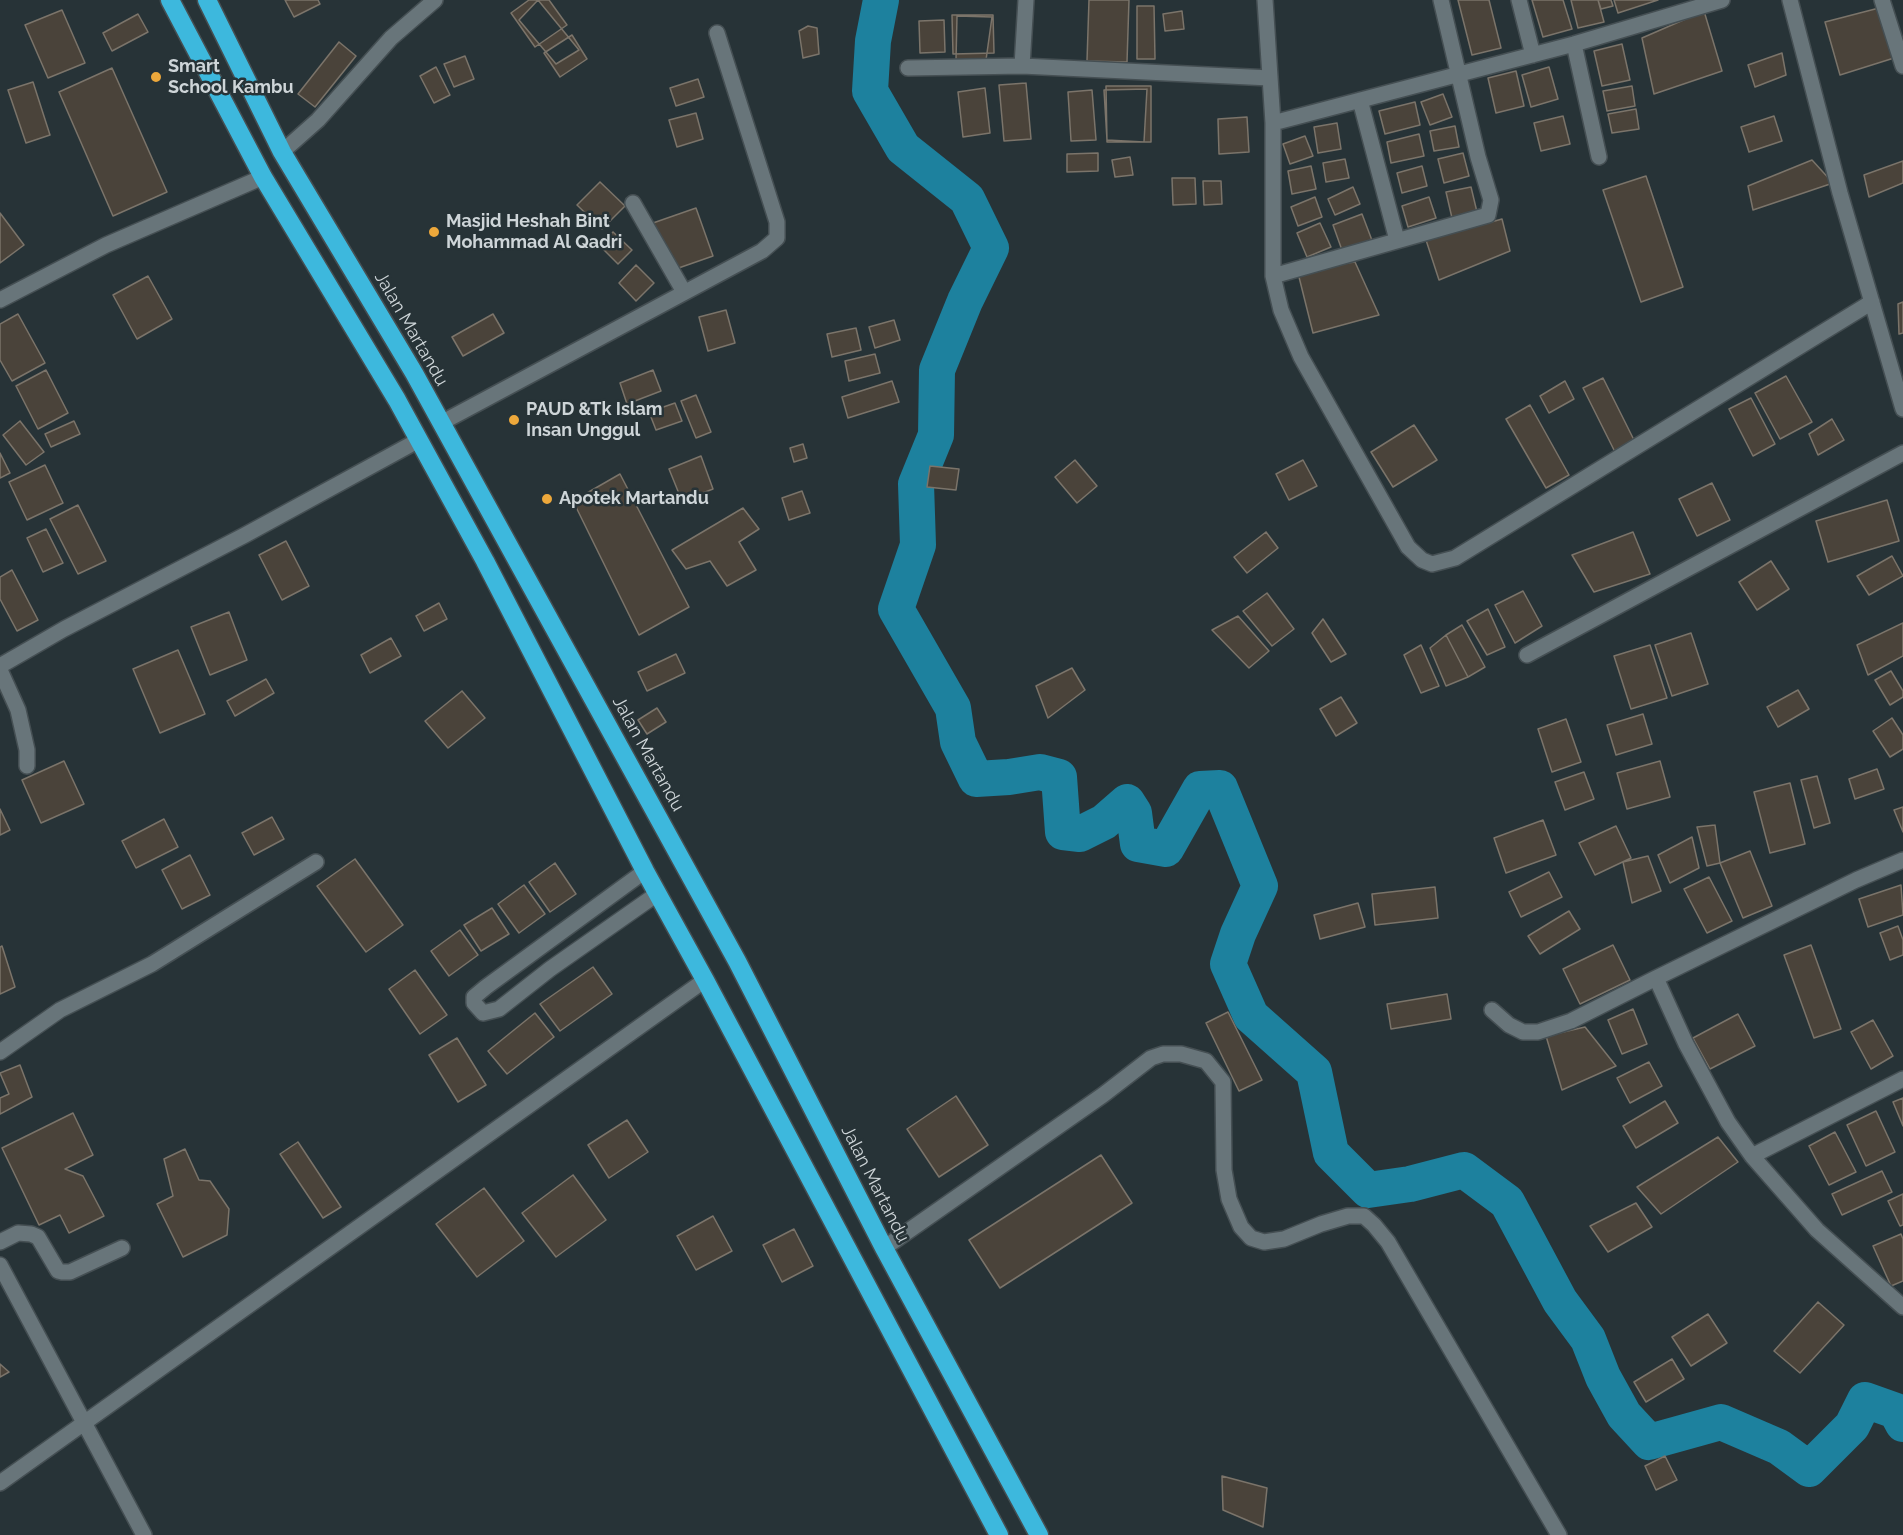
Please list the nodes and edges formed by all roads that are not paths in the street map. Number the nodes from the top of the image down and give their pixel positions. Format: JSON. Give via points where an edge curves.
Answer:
{"nodes":[{"id":1,"x":170,"y":0,"type":"edge"},
{"id":2,"x":207,"y":0,"type":"edge"},
{"id":3,"x":435,"y":0,"type":"edge"},
{"id":4,"x":1026,"y":0,"type":"edge"},
{"id":5,"x":1265,"y":0,"type":"edge"},
{"id":6,"x":1441,"y":0,"type":"edge"},
{"id":7,"x":1519,"y":0,"type":"edge"},
{"id":8,"x":1722,"y":0,"type":"edge"},
{"id":9,"x":1790,"y":0,"type":"edge"},
{"id":10,"x":1882,"y":0,"type":"edge"},
{"id":11,"x":717,"y":33,"type":"dead end"},
{"id":12,"x":1574,"y":44,"type":"junction"},
{"id":13,"x":1533,"y":55,"type":"junction"},
{"id":14,"x":1022,"y":66,"type":"junction"},
{"id":15,"x":1903,"y":66,"type":"edge"},
{"id":16,"x":908,"y":68,"type":"dead end"},
{"id":17,"x":1458,"y":75,"type":"junction"},
{"id":18,"x":1270,"y":78,"type":"junction"},
{"id":19,"x":1360,"y":100,"type":"junction"},
{"id":20,"x":1273,"y":123,"type":"junction"},
{"id":21,"x":282,"y":152,"type":"junction"},
{"id":22,"x":1599,"y":157,"type":"dead end"},
{"id":23,"x":262,"y":177,"type":"junction"},
{"id":24,"x":633,"y":203,"type":"dead end"},
{"id":25,"x":1397,"y":240,"type":"junction"},
{"id":26,"x":1273,"y":276,"type":"junction"},
{"id":27,"x":684,"y":292,"type":"junction"},
{"id":28,"x":0,"y":300,"type":"edge"},
{"id":29,"x":1872,"y":302,"type":"junction"},
{"id":30,"x":1903,"y":409,"type":"edge"},
{"id":31,"x":441,"y":423,"type":"junction"},
{"id":32,"x":419,"y":440,"type":"junction"},
{"id":33,"x":1903,"y":453,"type":"edge"},
{"id":34,"x":509,"y":548,"type":"junction"},
{"id":35,"x":485,"y":561,"type":"junction"},
{"id":36,"x":1527,"y":655,"type":"dead end"},
{"id":37,"x":0,"y":668,"type":"edge"},
{"id":38,"x":27,"y":766,"type":"dead end"},
{"id":39,"x":1903,"y":860,"type":"edge"},
{"id":40,"x":316,"y":862,"type":"dead end"},
{"id":41,"x":645,"y":871,"type":"junction"},
{"id":42,"x":657,"y":894,"type":"junction"},
{"id":43,"x":1656,"y":978,"type":"junction"},
{"id":44,"x":705,"y":980,"type":"junction"},
{"id":45,"x":1492,"y":1010,"type":"dead end"},
{"id":46,"x":0,"y":1052,"type":"edge"},
{"id":47,"x":1903,"y":1079,"type":"edge"},
{"id":48,"x":1752,"y":1156,"type":"junction"},
{"id":49,"x":0,"y":1242,"type":"edge"},
{"id":50,"x":122,"y":1248,"type":"dead end"},
{"id":51,"x":884,"y":1248,"type":"junction"},
{"id":52,"x":0,"y":1265,"type":"edge"},
{"id":53,"x":1903,"y":1307,"type":"edge"},
{"id":54,"x":83,"y":1421,"type":"junction"},
{"id":55,"x":0,"y":1483,"type":"edge"},
{"id":56,"x":144,"y":1535,"type":"edge"},
{"id":57,"x":999,"y":1535,"type":"edge"},
{"id":58,"x":1040,"y":1535,"type":"edge"},
{"id":59,"x":1558,"y":1535,"type":"edge"}],
"edges":[{"from":1,"to":23,"type":"highway"},
{"from":2,"to":21,"type":"highway","name":"Jalan Martandu"},
{"from":3,"to":21,"type":"street","via":[[391,38],[318,120]]},
{"from":4,"to":14,"type":"street"},
{"from":5,"to":18,"type":"street"},
{"from":6,"to":17,"type":"street"},
{"from":7,"to":13,"type":"street"},
{"from":8,"to":12,"type":"street"},
{"from":9,"to":29,"type":"street"},
{"from":10,"to":15,"type":"street"},
{"from":11,"to":27,"type":"street","via":[[778,230],[777,238],[771,246]]},
{"from":12,"to":13,"type":"street"},
{"from":12,"to":22,"type":"street"},
{"from":13,"to":17,"type":"street"},
{"from":14,"to":16,"type":"street"},
{"from":14,"to":18,"type":"street"},
{"from":17,"to":19,"type":"street"},
{"from":17,"to":25,"type":"street","via":[[1491,209],[1482,219]]},
{"from":18,"to":20,"type":"street"},
{"from":19,"to":20,"type":"street"},
{"from":19,"to":25,"type":"street"},
{"from":20,"to":26,"type":"street"},
{"from":21,"to":31,"type":"highway","name":"Jalan Martandu"},
{"from":23,"to":28,"type":"street","via":[[106,245]]},
{"from":23,"to":32,"type":"highway"},
{"from":24,"to":27,"type":"street"},
{"from":25,"to":26,"type":"street"},
{"from":26,"to":29,"type":"street","via":[[1281,310],[1301,357],[1408,548],[1432,564],[1455,558]]},
{"from":27,"to":31,"type":"street"},
{"from":29,"to":30,"type":"street"},
{"from":31,"to":34,"type":"highway","name":"Jalan Martandu"},
{"from":32,"to":35,"type":"highway"},
{"from":32,"to":37,"type":"street","via":[[64,629]]},
{"from":33,"to":36,"type":"street"},
{"from":34,"to":35,"type":"highway"},
{"from":34,"to":51,"type":"highway","name":"Jalan Martandu","via":[[738,961]]},
{"from":35,"to":41,"type":"highway"},
{"from":37,"to":38,"type":"street","via":[[20,720]]},
{"from":39,"to":43,"type":"street"},
{"from":40,"to":46,"type":"street","via":[[152,964],[60,1010]]},
{"from":41,"to":42,"type":"highway"},
{"from":41,"to":42,"type":"street","via":[[486,987],[474,997],[474,1003],[486,1014],[499,1009]]},
{"from":42,"to":44,"type":"highway"},
{"from":43,"to":45,"type":"street","via":[[1571,1021],[1538,1032],[1523,1032]]},
{"from":43,"to":48,"type":"street","via":[[1728,1122]]},
{"from":44,"to":54,"type":"street"},
{"from":44,"to":57,"type":"highway"},
{"from":47,"to":48,"type":"street"},
{"from":48,"to":53,"type":"street","via":[[1817,1230]]},
{"from":49,"to":50,"type":"street","via":[[18,1233],[31,1234],[62,1272]]},
{"from":51,"to":58,"type":"highway","name":"Jalan Martandu"},
{"from":51,"to":59,"type":"street","via":[[1151,1058],[1181,1054],[1206,1061],[1223,1083],[1224,1170],[1229,1199],[1241,1227],[1251,1238],[1264,1242],[1284,1239],[1348,1216],[1364,1216],[1374,1225],[1388,1242]]},
{"from":52,"to":54,"type":"street"},
{"from":54,"to":55,"type":"street"},
{"from":54,"to":56,"type":"street"}]}
